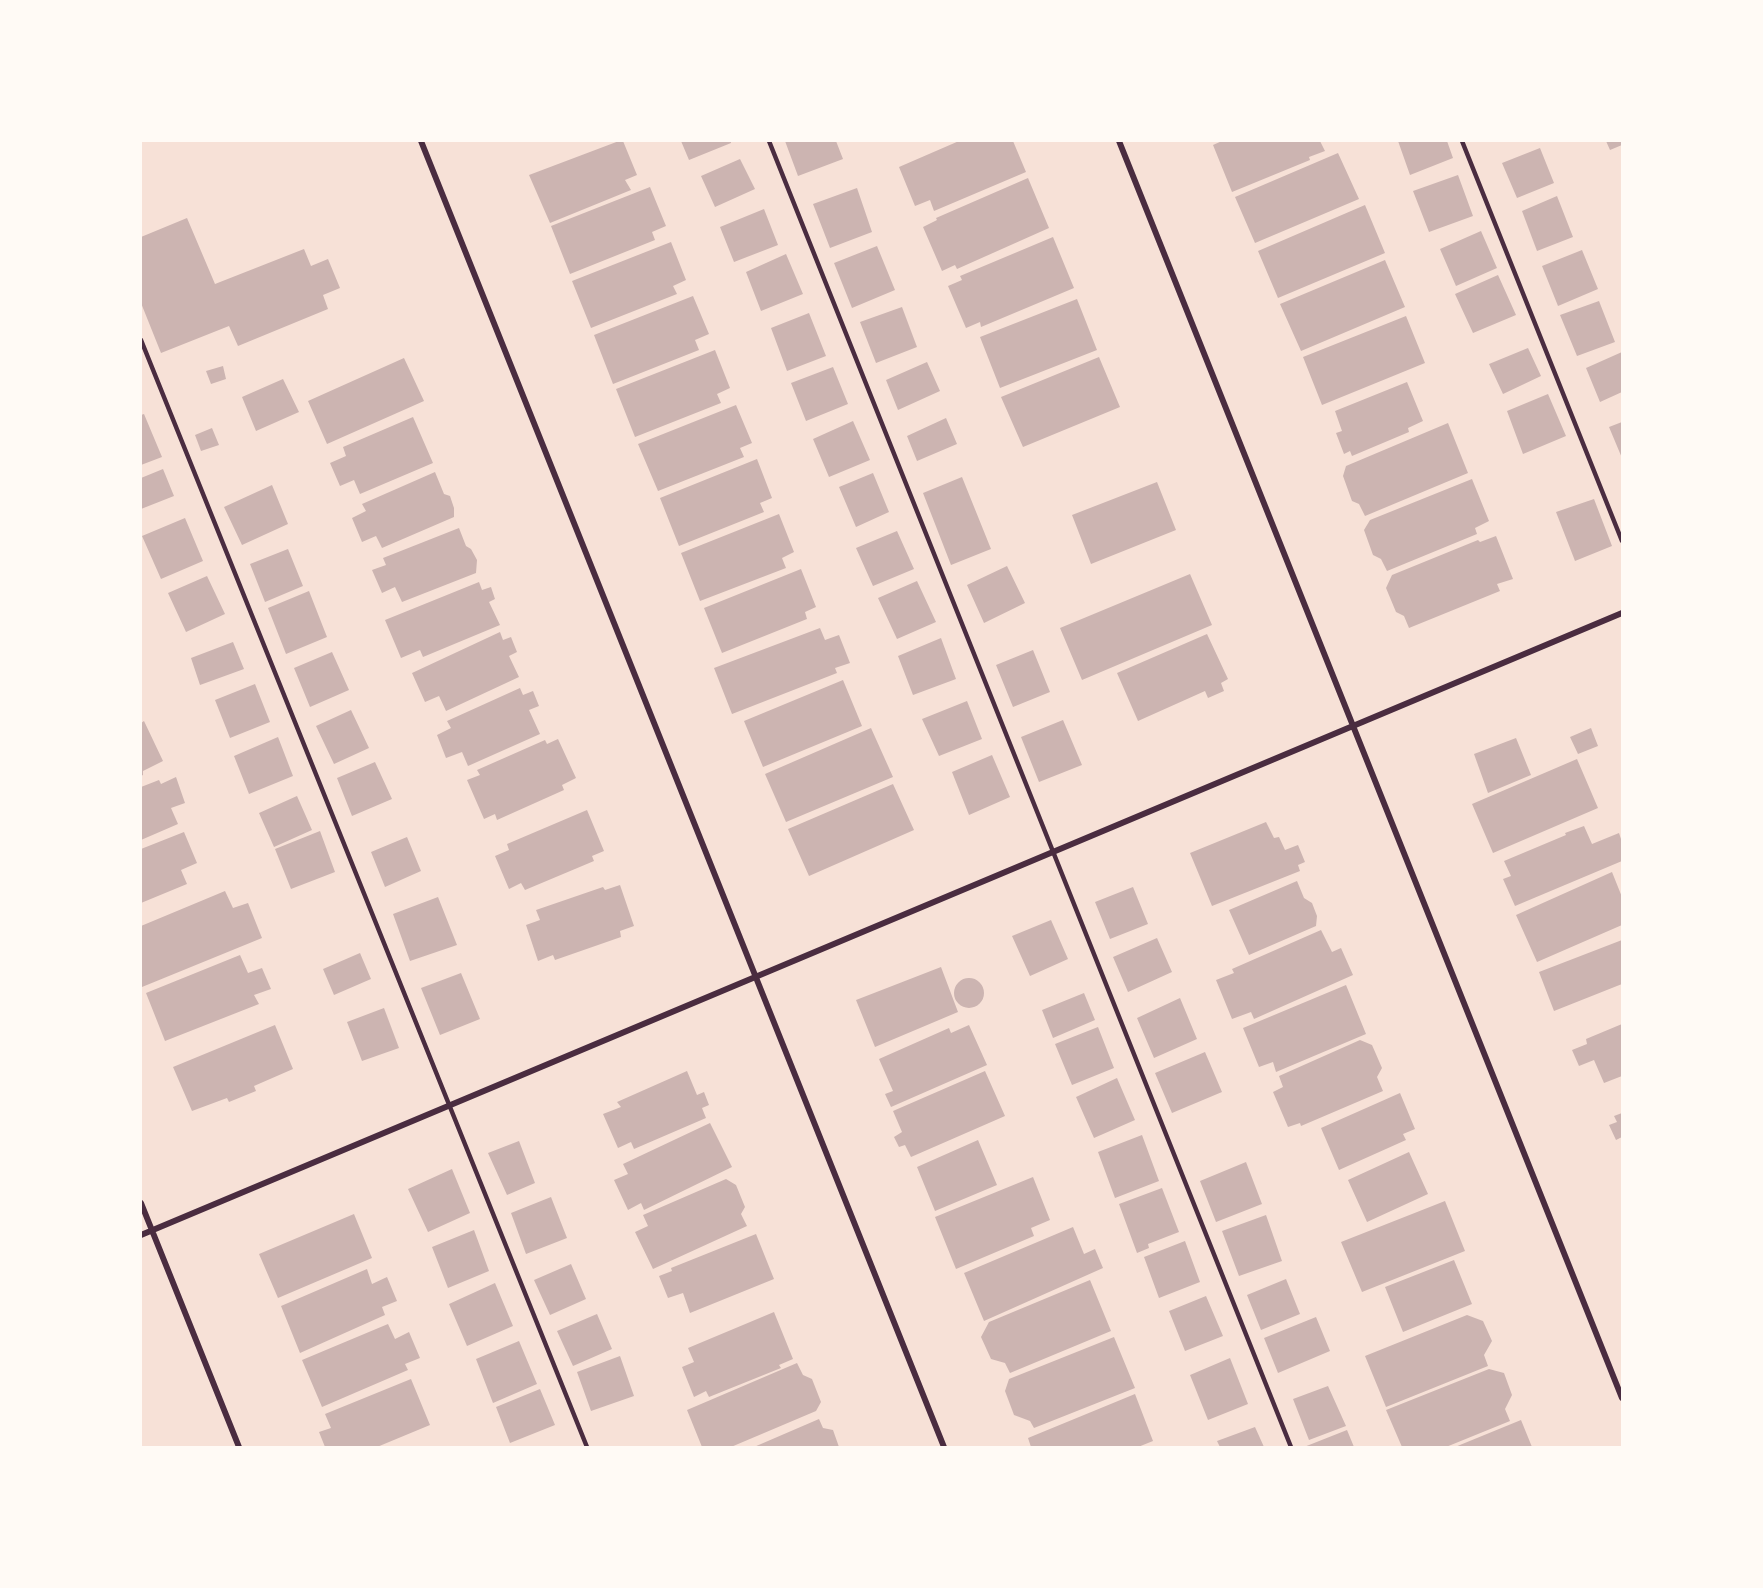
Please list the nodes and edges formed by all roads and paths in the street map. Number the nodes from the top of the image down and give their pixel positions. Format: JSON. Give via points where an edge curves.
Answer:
{"nodes":[{"id":1,"x":421,"y":141,"type":"edge"},
{"id":2,"x":769,"y":141,"type":"edge"},
{"id":3,"x":1119,"y":141,"type":"edge"},
{"id":4,"x":1462,"y":141,"type":"edge"},
{"id":5,"x":141,"y":340,"type":"edge"},
{"id":6,"x":1622,"y":541,"type":"edge"},
{"id":7,"x":1622,"y":613,"type":"edge"},
{"id":8,"x":1353,"y":726,"type":"junction"},
{"id":9,"x":1053,"y":852,"type":"junction"},
{"id":10,"x":756,"y":977,"type":"junction"},
{"id":11,"x":450,"y":1106,"type":"junction"},
{"id":12,"x":141,"y":1203,"type":"edge"},
{"id":13,"x":152,"y":1231,"type":"junction"},
{"id":14,"x":141,"y":1235,"type":"edge"},
{"id":15,"x":1622,"y":1398,"type":"edge"},
{"id":16,"x":239,"y":1447,"type":"edge"},
{"id":17,"x":587,"y":1447,"type":"edge"},
{"id":18,"x":944,"y":1447,"type":"edge"},
{"id":19,"x":1291,"y":1447,"type":"edge"}],
"edges":[{"from":1,"to":10,"type":"street"},
{"from":2,"to":9,"type":"lane"},
{"from":3,"to":8,"type":"street"},
{"from":4,"to":6,"type":"lane"},
{"from":5,"to":11,"type":"lane"},
{"from":7,"to":8,"type":"street"},
{"from":8,"to":9,"type":"street"},
{"from":8,"to":15,"type":"street"},
{"from":9,"to":10,"type":"street"},
{"from":9,"to":19,"type":"lane"},
{"from":10,"to":11,"type":"street"},
{"from":10,"to":18,"type":"street"},
{"from":11,"to":13,"type":"street"},
{"from":11,"to":17,"type":"lane"},
{"from":12,"to":13,"type":"street"},
{"from":13,"to":14,"type":"street"},
{"from":13,"to":16,"type":"street"}]}
